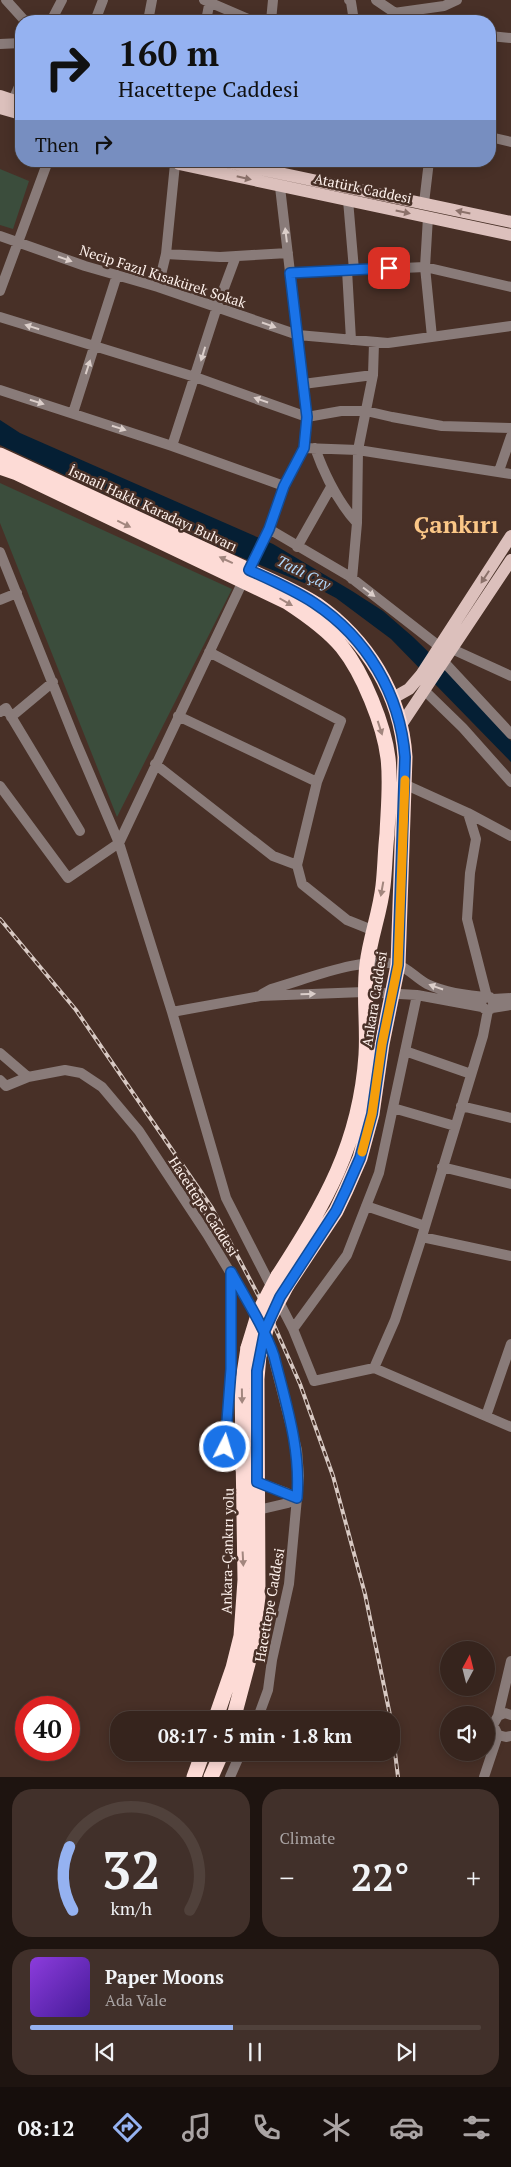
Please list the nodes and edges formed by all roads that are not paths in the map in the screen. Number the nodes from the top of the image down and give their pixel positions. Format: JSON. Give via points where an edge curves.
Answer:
{"nodes":[{"id":1,"x":6,"y":0,"type":"edge"},
{"id":2,"x":62,"y":0,"type":"edge"},
{"id":3,"x":103,"y":0,"type":"edge"},
{"id":4,"x":152,"y":0,"type":"edge"},
{"id":5,"x":273,"y":0,"type":"edge"},
{"id":6,"x":349,"y":0,"type":"edge"},
{"id":7,"x":376,"y":0,"type":"edge"},
{"id":8,"x":457,"y":0,"type":"edge"},
{"id":9,"x":207,"y":1,"type":"edge"},
{"id":10,"x":444,"y":3,"type":"edge"},
{"id":11,"x":394,"y":13,"type":"junction"},
{"id":12,"x":20,"y":15,"type":"edge"},
{"id":13,"x":54,"y":15,"type":"edge"},
{"id":14,"x":97,"y":15,"type":"edge"},
{"id":15,"x":149,"y":15,"type":"edge"},
{"id":16,"x":206,"y":15,"type":"edge"},
{"id":17,"x":239,"y":15,"type":"edge"},
{"id":18,"x":272,"y":15,"type":"edge"},
{"id":19,"x":353,"y":15,"type":"edge"},
{"id":20,"x":397,"y":15,"type":"edge"},
{"id":21,"x":496,"y":37,"type":"edge"},
{"id":22,"x":511,"y":38,"type":"edge"},
{"id":23,"x":15,"y":43,"type":"edge"},
{"id":24,"x":0,"y":44,"type":"edge"},
{"id":25,"x":0,"y":96,"type":"edge"},
{"id":26,"x":15,"y":100,"type":"edge"},
{"id":27,"x":0,"y":108,"type":"edge"},
{"id":28,"x":15,"y":112,"type":"edge"},
{"id":29,"x":496,"y":138,"type":"edge"},
{"id":30,"x":511,"y":142,"type":"edge"},
{"id":31,"x":46,"y":167,"type":"edge"},
{"id":32,"x":174,"y":167,"type":"edge"},
{"id":33,"x":196,"y":167,"type":"edge"},
{"id":34,"x":274,"y":167,"type":"edge"},
{"id":35,"x":428,"y":167,"type":"edge"},
{"id":36,"x":280,"y":186,"type":"junction"},
{"id":37,"x":348,"y":200,"type":"junction"},
{"id":38,"x":424,"y":203,"type":"junction"},
{"id":39,"x":428,"y":217,"type":"junction"},
{"id":40,"x":511,"y":222,"type":"edge"},
{"id":41,"x":511,"y":235,"type":"edge"},
{"id":42,"x":0,"y":236,"type":"edge"},
{"id":43,"x":19,"y":243,"type":"junction"},
{"id":44,"x":288,"y":253,"type":"junction"},
{"id":45,"x":166,"y":254,"type":"junction"},
{"id":46,"x":236,"y":256,"type":"junction"},
{"id":47,"x":425,"y":267,"type":"junction"},
{"id":48,"x":350,"y":270,"type":"junction"},
{"id":49,"x":290,"y":273,"type":"junction"},
{"id":50,"x":117,"y":276,"type":"junction"},
{"id":51,"x":511,"y":286,"type":"edge"},
{"id":52,"x":158,"y":287,"type":"junction"},
{"id":53,"x":0,"y":291,"type":"edge"},
{"id":54,"x":217,"y":307,"type":"junction"},
{"id":55,"x":0,"y":317,"type":"edge"},
{"id":56,"x":511,"y":326,"type":"edge"},
{"id":57,"x":298,"y":335,"type":"junction"},
{"id":58,"x":432,"y":337,"type":"junction"},
{"id":59,"x":351,"y":340,"type":"junction"},
{"id":60,"x":374,"y":342,"type":"junction"},
{"id":61,"x":95,"y":347,"type":"junction"},
{"id":62,"x":373,"y":375,"type":"junction"},
{"id":63,"x":195,"y":377,"type":"junction"},
{"id":64,"x":303,"y":384,"type":"junction"},
{"id":65,"x":0,"y":390,"type":"edge"},
{"id":66,"x":366,"y":410,"type":"junction"},
{"id":67,"x":73,"y":413,"type":"junction"},
{"id":68,"x":307,"y":417,"type":"junction"},
{"id":69,"x":511,"y":428,"type":"edge"},
{"id":70,"x":511,"y":436,"type":"edge"},
{"id":71,"x":172,"y":446,"type":"junction"},
{"id":72,"x":309,"y":448,"type":"junction"},
{"id":73,"x":358,"y":450,"type":"junction"},
{"id":74,"x":0,"y":455,"type":"edge"},
{"id":75,"x":0,"y":467,"type":"edge"},
{"id":76,"x":499,"y":471,"type":"junction"},
{"id":77,"x":511,"y":474,"type":"edge"},
{"id":78,"x":284,"y":486,"type":"junction"},
{"id":79,"x":331,"y":487,"type":"junction"},
{"id":80,"x":357,"y":523,"type":"junction"},
{"id":81,"x":266,"y":534,"type":"junction"},
{"id":82,"x":511,"y":536,"type":"edge"},
{"id":83,"x":297,"y":547,"type":"junction"},
{"id":84,"x":0,"y":552,"type":"edge"},
{"id":85,"x":511,"y":560,"type":"edge"},
{"id":86,"x":248,"y":572,"type":"junction"},
{"id":87,"x":352,"y":579,"type":"junction"},
{"id":88,"x":17,"y":593,"type":"junction"},
{"id":89,"x":0,"y":600,"type":"edge"},
{"id":90,"x":208,"y":652,"type":"junction"},
{"id":91,"x":443,"y":655,"type":"junction"},
{"id":92,"x":511,"y":676,"type":"edge"},
{"id":93,"x":53,"y":682,"type":"junction"},
{"id":94,"x":427,"y":688,"type":"junction"},
{"id":95,"x":393,"y":698,"type":"junction"},
{"id":96,"x":0,"y":712,"type":"edge"},
{"id":97,"x":178,"y":716,"type":"junction"},
{"id":98,"x":11,"y":717,"type":"junction"},
{"id":99,"x":401,"y":725,"type":"junction"},
{"id":100,"x":511,"y":734,"type":"edge"},
{"id":101,"x":155,"y":764,"type":"junction"},
{"id":102,"x":317,"y":782,"type":"junction"},
{"id":103,"x":511,"y":782,"type":"edge"},
{"id":104,"x":404,"y":784,"type":"junction"},
{"id":105,"x":0,"y":786,"type":"edge"},
{"id":106,"x":468,"y":813,"type":"junction"},
{"id":107,"x":80,"y":831,"type":"dead end"},
{"id":108,"x":511,"y":836,"type":"edge"},
{"id":109,"x":119,"y":843,"type":"junction"},
{"id":110,"x":297,"y":865,"type":"junction"},
{"id":111,"x":372,"y":930,"type":"junction"},
{"id":112,"x":367,"y":962,"type":"junction"},
{"id":113,"x":398,"y":965,"type":"junction"},
{"id":114,"x":364,"y":992,"type":"junction"},
{"id":115,"x":394,"y":994,"type":"junction"},
{"id":116,"x":417,"y":995,"type":"junction"},
{"id":117,"x":260,"y":996,"type":"junction"},
{"id":118,"x":511,"y":998,"type":"edge"},
{"id":119,"x":487,"y":1003,"type":"junction"},
{"id":120,"x":511,"y":1005,"type":"edge"},
{"id":121,"x":172,"y":1012,"type":"junction"},
{"id":122,"x":406,"y":1051,"type":"junction"},
{"id":123,"x":0,"y":1053,"type":"edge"},
{"id":124,"x":471,"y":1074,"type":"junction"},
{"id":125,"x":28,"y":1077,"type":"junction"},
{"id":126,"x":2,"y":1084,"type":"edge"},
{"id":127,"x":461,"y":1106,"type":"junction"},
{"id":128,"x":393,"y":1108,"type":"junction"},
{"id":129,"x":511,"y":1118,"type":"edge"},
{"id":130,"x":454,"y":1126,"type":"junction"},
{"id":131,"x":442,"y":1167,"type":"junction"},
{"id":132,"x":511,"y":1184,"type":"edge"},
{"id":133,"x":366,"y":1206,"type":"junction"},
{"id":134,"x":425,"y":1226,"type":"junction"},
{"id":135,"x":422,"y":1237,"type":"junction"},
{"id":136,"x":511,"y":1256,"type":"edge"},
{"id":137,"x":231,"y":1272,"type":"junction"},
{"id":138,"x":282,"y":1281,"type":"junction"},
{"id":139,"x":293,"y":1329,"type":"junction"},
{"id":140,"x":253,"y":1351,"type":"junction"},
{"id":141,"x":510,"y":1351,"type":"edge"},
{"id":142,"x":374,"y":1368,"type":"junction"},
{"id":143,"x":486,"y":1416,"type":"junction"},
{"id":144,"x":511,"y":1428,"type":"edge"},
{"id":145,"x":244,"y":1472,"type":"junction"},
{"id":146,"x":257,"y":1482,"type":"junction"},
{"id":147,"x":296,"y":1498,"type":"junction"},
{"id":148,"x":258,"y":1510,"type":"junction"},
{"id":149,"x":511,"y":1661,"type":"edge"},
{"id":150,"x":508,"y":1677,"type":"junction"},
{"id":151,"x":511,"y":1693,"type":"edge"},
{"id":152,"x":218,"y":1711,"type":"edge"},
{"id":153,"x":235,"y":1711,"type":"edge"},
{"id":154,"x":260,"y":1711,"type":"edge"},
{"id":155,"x":511,"y":1715,"type":"edge"},
{"id":156,"x":498,"y":1716,"type":"junction"},
{"id":157,"x":507,"y":1737,"type":"edge"},
{"id":158,"x":200,"y":1761,"type":"edge"},
{"id":159,"x":218,"y":1761,"type":"edge"},
{"id":160,"x":237,"y":1761,"type":"edge"},
{"id":161,"x":194,"y":1777,"type":"edge"},
{"id":162,"x":212,"y":1777,"type":"edge"},
{"id":163,"x":230,"y":1777,"type":"edge"},
{"id":164,"x":484,"y":1777,"type":"edge"}],
"edges":[{"from":1,"to":12,"type":"street"},
{"from":2,"to":13,"type":"street"},
{"from":3,"to":14,"type":"street"},
{"from":4,"to":15,"type":"street"},
{"from":5,"to":18,"type":"street"},
{"from":6,"to":19,"type":"street"},
{"from":7,"to":11,"type":"street"},
{"from":8,"to":10,"type":"street"},
{"from":9,"to":16,"type":"street"},
{"from":9,"to":17,"type":"street"},
{"from":10,"to":11,"type":"street"},
{"from":11,"to":20,"type":"street"},
{"from":21,"to":22,"type":"street"},
{"from":23,"to":24,"type":"street"},
{"from":25,"to":26,"type":"main road"},
{"from":27,"to":28,"type":"main road"},
{"from":29,"to":30,"type":"street"},
{"from":31,"to":43,"type":"street"},
{"from":32,"to":45,"type":"street"},
{"from":33,"to":36,"type":"main road","name":"Atatürk Caddesi","one_way":true},
{"from":34,"to":38,"type":"main road","name":"Atatürk Caddesi"},
{"from":35,"to":38,"type":"street"},
{"from":36,"to":37,"type":"main road","name":"Atatürk Caddesi"},
{"from":44,"to":36,"type":"street","one_way":true},
{"from":37,"to":39,"type":"main road","name":"Atatürk Caddesi","one_way":true},
{"from":37,"to":48,"type":"street"},
{"from":40,"to":38,"type":"main road","name":"Atatürk Caddesi","one_way":true},
{"from":39,"to":41,"type":"main road","name":"Atatürk Caddesi"},
{"from":39,"to":47,"type":"street"},
{"from":42,"to":43,"type":"street","name":"Necip Fazıl Kısakürek Sokak"},
{"from":43,"to":50,"type":"street","name":"Necip Fazıl Kısakürek Sokak","one_way":true},
{"from":43,"to":53,"type":"street"},
{"from":44,"to":46,"type":"street"},
{"from":44,"to":49,"type":"street"},
{"from":45,"to":46,"type":"street"},
{"from":45,"to":52,"type":"street"},
{"from":46,"to":54,"type":"street"},
{"from":47,"to":48,"type":"street"},
{"from":47,"to":51,"type":"street"},
{"from":47,"to":58,"type":"street"},
{"from":48,"to":49,"type":"street"},
{"from":48,"to":59,"type":"street"},
{"from":49,"to":57,"type":"street"},
{"from":50,"to":52,"type":"street","name":"Necip Fazıl Kısakürek Sokak"},
{"from":50,"to":61,"type":"street"},
{"from":52,"to":54,"type":"street","name":"Necip Fazıl Kısakürek Sokak"},
{"from":54,"to":57,"type":"street","name":"Necip Fazıl Kısakürek Sokak","one_way":true},
{"from":54,"to":63,"type":"street","one_way":true},
{"from":61,"to":55,"type":"street","one_way":true},
{"from":56,"to":58,"type":"street","name":"Necip Fazıl Kısakürek Sokak"},
{"from":57,"to":59,"type":"street","name":"Necip Fazıl Kısakürek Sokak"},
{"from":57,"to":64,"type":"street"},
{"from":58,"to":60,"type":"street","name":"Necip Fazıl Kısakürek Sokak","via":[[388,344]]},
{"from":59,"to":60,"type":"street","name":"Necip Fazıl Kısakürek Sokak"},
{"from":60,"to":62,"type":"street"},
{"from":61,"to":63,"type":"street"},
{"from":67,"to":61,"type":"street","one_way":true},
{"from":62,"to":64,"type":"street"},
{"from":62,"to":66,"type":"street"},
{"from":68,"to":63,"type":"street","one_way":true},
{"from":63,"to":71,"type":"street"},
{"from":64,"to":68,"type":"street"},
{"from":65,"to":67,"type":"street","one_way":true},
{"from":66,"to":68,"type":"street"},
{"from":66,"to":69,"type":"street","via":[[442,426]]},
{"from":66,"to":73,"type":"street"},
{"from":67,"to":71,"type":"street","one_way":true},
{"from":68,"to":72,"type":"street"},
{"from":70,"to":76,"type":"street"},
{"from":71,"to":78,"type":"street"},
{"from":72,"to":73,"type":"street"},
{"from":72,"to":78,"type":"street"},
{"from":72,"to":79,"type":"street"},
{"from":73,"to":76,"type":"street"},
{"from":73,"to":80,"type":"street"},
{"from":86,"to":74,"type":"highway","name":"İsmail Hakkı Karadayı Bulvarı","one_way":true},
{"from":75,"to":86,"type":"highway","one_way":true},
{"from":76,"to":77,"type":"street"},
{"from":78,"to":81,"type":"street"},
{"from":79,"to":80,"type":"street","via":[[342,507]]},
{"from":79,"to":83,"type":"street"},
{"from":80,"to":87,"type":"street"},
{"from":81,"to":83,"type":"street"},
{"from":81,"to":86,"type":"street"},
{"from":82,"to":91,"type":"main road","one_way":true},
{"from":83,"to":87,"type":"street"},
{"from":84,"to":88,"type":"street"},
{"from":85,"to":91,"type":"main road"},
{"from":86,"to":90,"type":"street"},
{"from":86,"to":95,"type":"highway","name":"İsmail Hakkı Karadayı Bulvarı","via":[[306,598],[336,620],[366,652]]},
{"from":86,"to":111,"type":"highway","one_way":true,"via":[[331,635],[347,654],[368,694],[386,747],[389,783],[383,888]]},
{"from":87,"to":91,"type":"street","one_way":true},
{"from":88,"to":89,"type":"street"},
{"from":88,"to":93,"type":"street"},
{"from":90,"to":97,"type":"street"},
{"from":90,"to":102,"type":"street","via":[[341,721]]},
{"from":91,"to":92,"type":"street"},
{"from":91,"to":94,"type":"main road"},
{"from":91,"to":95,"type":"main road","via":[[409,689]]},
{"from":91,"to":100,"type":"street"},
{"from":93,"to":98,"type":"street"},
{"from":93,"to":109,"type":"street"},
{"from":94,"to":99,"type":"main road"},
{"from":94,"to":103,"type":"street"},
{"from":95,"to":99,"type":"highway","name":"Ankara Caddesi"},
{"from":96,"to":98,"type":"street","via":[[6,708]]},
{"from":97,"to":101,"type":"street"},
{"from":97,"to":102,"type":"street"},
{"from":98,"to":107,"type":"street"},
{"from":99,"to":104,"type":"highway","name":"Ankara Caddesi"},
{"from":101,"to":109,"type":"street"},
{"from":101,"to":110,"type":"street","via":[[273,856]]},
{"from":102,"to":110,"type":"street"},
{"from":104,"to":106,"type":"street"},
{"from":104,"to":113,"type":"highway","name":"Ankara Caddesi"},
{"from":105,"to":109,"type":"street","via":[[68,878]]},
{"from":106,"to":108,"type":"street"},
{"from":106,"to":119,"type":"street","via":[[476,839],[467,919]]},
{"from":109,"to":121,"type":"street"},
{"from":110,"to":111,"type":"street","via":[[302,884],[347,920]]},
{"from":111,"to":112,"type":"highway"},
{"from":112,"to":113,"type":"street"},
{"from":112,"to":114,"type":"highway"},
{"from":112,"to":117,"type":"street"},
{"from":113,"to":115,"type":"highway","name":"Ankara Caddesi"},
{"from":119,"to":113,"type":"street","one_way":true,"via":[[427,984]]},
{"from":114,"to":115,"type":"street"},
{"from":117,"to":114,"type":"street","one_way":true},
{"from":114,"to":138,"type":"highway","via":[[366,1053],[360,1102],[349,1146],[331,1188]]},
{"from":115,"to":116,"type":"street"},
{"from":115,"to":138,"type":"highway","name":"Ankara Caddesi","via":[[382,1044],[372,1114],[356,1168],[336,1211]]},
{"from":116,"to":119,"type":"street"},
{"from":116,"to":122,"type":"street"},
{"from":117,"to":121,"type":"street"},
{"from":118,"to":119,"type":"street"},
{"from":119,"to":120,"type":"street"},
{"from":119,"to":124,"type":"street","via":[[483,1036]]},
{"from":121,"to":139,"type":"street","via":[[226,1198]]},
{"from":122,"to":124,"type":"street"},
{"from":122,"to":128,"type":"street"},
{"from":123,"to":125,"type":"street"},
{"from":124,"to":127,"type":"street"},
{"from":125,"to":126,"type":"street","name":"Hacettepe Caddesi"},
{"from":125,"to":137,"type":"street","name":"Hacettepe Caddesi","via":[[65,1070],[81,1073],[102,1087],[139,1131]]},
{"from":127,"to":129,"type":"street"},
{"from":127,"to":130,"type":"street"},
{"from":128,"to":130,"type":"street"},
{"from":128,"to":133,"type":"street","via":[[379,1172]]},
{"from":130,"to":131,"type":"street"},
{"from":131,"to":132,"type":"street"},
{"from":131,"to":134,"type":"street"},
{"from":133,"to":134,"type":"street"},
{"from":133,"to":139,"type":"street","via":[[347,1255]]},
{"from":134,"to":135,"type":"street"},
{"from":135,"to":136,"type":"street"},
{"from":135,"to":142,"type":"street","via":[[395,1320]]},
{"from":137,"to":145,"type":"street","via":[[231,1369],[225,1447],[228,1458]]},
{"from":137,"to":147,"type":"street","name":"Hacettepe Caddesi","via":[[274,1356],[297,1450],[299,1476]]},
{"from":138,"to":140,"type":"highway","bridge":true,"via":[[259,1312]]},
{"from":139,"to":142,"type":"street","via":[[314,1382]]},
{"from":140,"to":145,"type":"highway","name":"Ankara-Çankırı yolu","one_way":true,"via":[[242,1388]]},
{"from":140,"to":146,"type":"highway","name":"Ankara-Çankırı yolu"},
{"from":141,"to":143,"type":"street"},
{"from":142,"to":143,"type":"street"},
{"from":143,"to":144,"type":"street"},
{"from":145,"to":152,"type":"highway","name":"Ankara-Çankırı yolu","one_way":true,"via":[[242,1636]]},
{"from":146,"to":147,"type":"street"},
{"from":146,"to":148,"type":"highway","name":"Ankara-Çankırı yolu"},
{"from":147,"to":148,"type":"street"},
{"from":147,"to":154,"type":"street","name":"Hacettepe Caddesi","via":[[286,1600],[268,1690]]},
{"from":148,"to":153,"type":"highway","name":"Ankara-Çankırı yolu","via":[[258,1597],[254,1637]]},
{"from":149,"to":150,"type":"street"},
{"from":150,"to":151,"type":"street"},
{"from":150,"to":156,"type":"street"},
{"from":155,"to":156,"type":"street"},
{"from":156,"to":157,"type":"street","via":[[493,1725]]},
{"from":157,"to":164,"type":"street"},
{"from":158,"to":161,"type":"highway"},
{"from":159,"to":162,"type":"highway"},
{"from":160,"to":163,"type":"street"}]}
